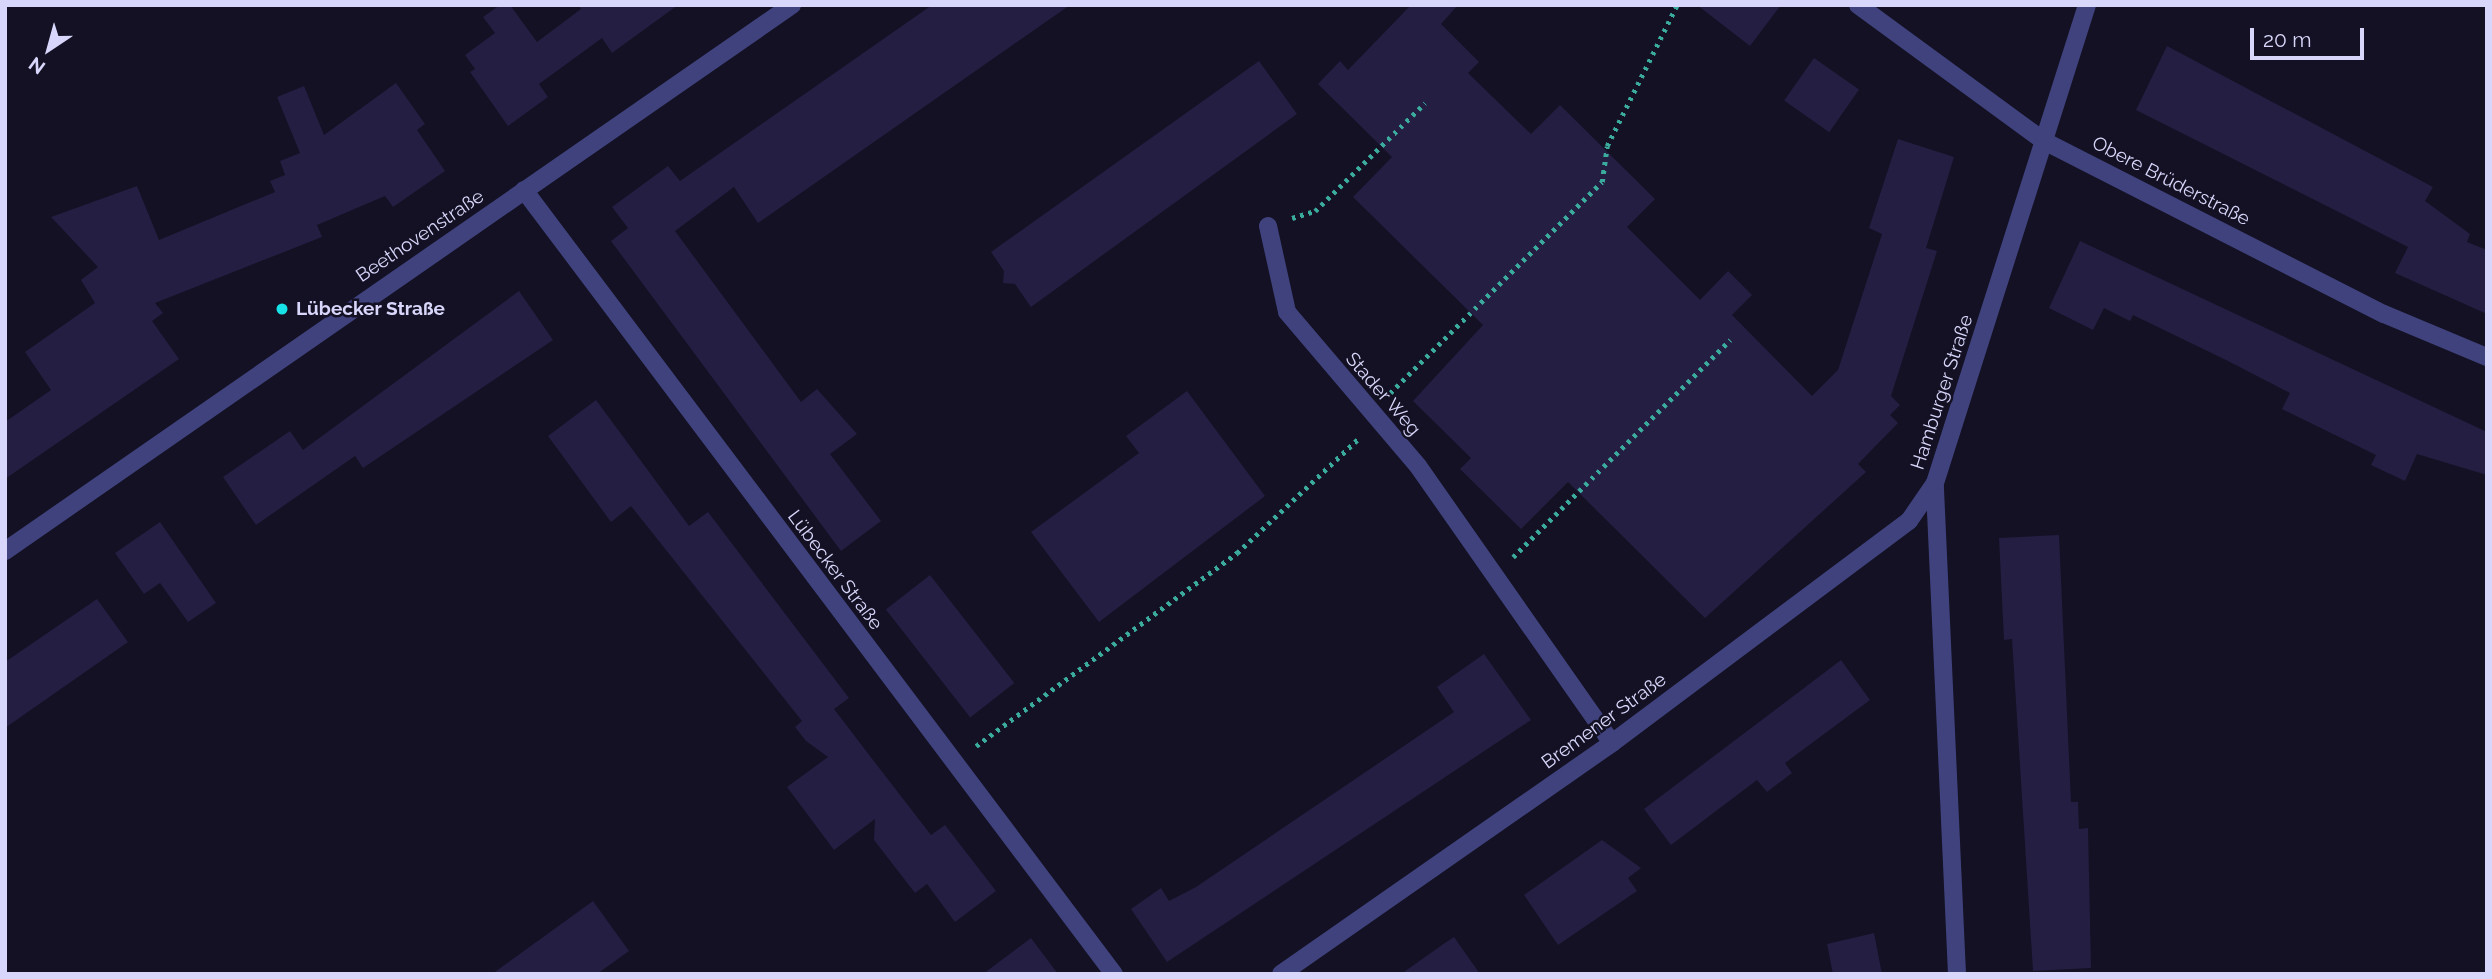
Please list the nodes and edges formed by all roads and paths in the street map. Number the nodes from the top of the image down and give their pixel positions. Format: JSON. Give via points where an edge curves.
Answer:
{"nodes":[{"id":1,"x":792,"y":5,"type":"edge"},
{"id":2,"x":1858,"y":5,"type":"edge"},
{"id":3,"x":2087,"y":5,"type":"edge"},
{"id":4,"x":1425,"y":103,"type":"dead end"},
{"id":5,"x":2044,"y":141,"type":"junction"},
{"id":6,"x":524,"y":190,"type":"junction"},
{"id":7,"x":1268,"y":226,"type":"joint"},
{"id":8,"x":1730,"y":340,"type":"dead end"},
{"id":9,"x":2487,"y":357,"type":"edge"},
{"id":10,"x":1935,"y":483,"type":"junction"},
{"id":11,"x":5,"y":551,"type":"edge"},
{"id":12,"x":1495,"y":576,"type":"junction"},
{"id":13,"x":1612,"y":743,"type":"junction"},
{"id":14,"x":1115,"y":974,"type":"edge"},
{"id":15,"x":1281,"y":974,"type":"edge"},
{"id":16,"x":1957,"y":974,"type":"edge"}],
"edges":[{"from":1,"to":6,"type":"street","name":"Beethovenstraße"},
{"from":2,"to":5,"type":"street","name":"Obere Brüderstraße"},
{"from":3,"to":5,"type":"street","name":"Hamburger Straße"},
{"from":4,"to":7,"type":"path","via":[[1315,211]]},
{"from":5,"to":9,"type":"street","name":"Obere Brüderstraße","via":[[2384,314]]},
{"from":5,"to":10,"type":"street","name":"Hamburger Straße"},
{"from":6,"to":11,"type":"street","name":"Beethovenstraße"},
{"from":6,"to":14,"type":"street","name":"Lübecker Straße"},
{"from":7,"to":12,"type":"street","name":"Stader Weg","via":[[1287,312],[1418,466]]},
{"from":8,"to":12,"type":"path"},
{"from":10,"to":13,"type":"street","name":"Bremener Straße","via":[[1909,521]]},
{"from":10,"to":16,"type":"street","name":"Hamburger Straße"},
{"from":12,"to":13,"type":"street","name":"Stader Weg"},
{"from":13,"to":15,"type":"street","name":"Bremener Straße"}]}
